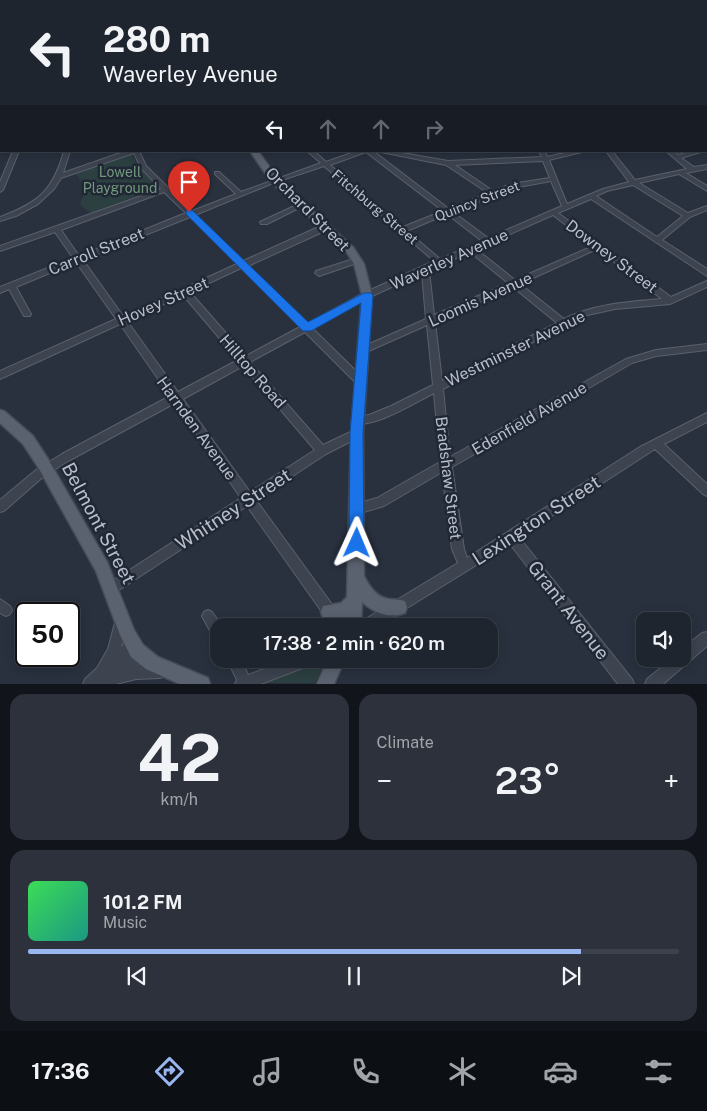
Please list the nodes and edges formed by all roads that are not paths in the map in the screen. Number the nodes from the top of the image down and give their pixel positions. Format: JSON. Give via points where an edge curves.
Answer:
{"nodes":[{"id":1,"x":16,"y":152,"type":"edge"},
{"id":2,"x":67,"y":152,"type":"edge"},
{"id":3,"x":131,"y":152,"type":"edge"},
{"id":4,"x":135,"y":152,"type":"edge"},
{"id":5,"x":255,"y":152,"type":"edge"},
{"id":6,"x":311,"y":152,"type":"edge"},
{"id":7,"x":361,"y":152,"type":"edge"},
{"id":8,"x":371,"y":152,"type":"edge"},
{"id":9,"x":384,"y":152,"type":"edge"},
{"id":10,"x":414,"y":152,"type":"edge"},
{"id":11,"x":466,"y":152,"type":"edge"},
{"id":12,"x":497,"y":152,"type":"edge"},
{"id":13,"x":542,"y":152,"type":"edge"},
{"id":14,"x":578,"y":152,"type":"edge"},
{"id":15,"x":610,"y":152,"type":"edge"},
{"id":16,"x":670,"y":152,"type":"edge"},
{"id":17,"x":697,"y":152,"type":"edge"},
{"id":18,"x":677,"y":157,"type":"junction"},
{"id":19,"x":417,"y":159,"type":"junction"},
{"id":20,"x":545,"y":159,"type":"junction"},
{"id":21,"x":499,"y":160,"type":"junction"},
{"id":22,"x":471,"y":161,"type":"junction"},
{"id":23,"x":11,"y":162,"type":"junction"},
{"id":24,"x":448,"y":163,"type":"junction"},
{"id":25,"x":324,"y":164,"type":"junction"},
{"id":26,"x":0,"y":165,"type":"edge"},
{"id":27,"x":707,"y":167,"type":"edge"},
{"id":28,"x":693,"y":170,"type":"junction"},
{"id":29,"x":680,"y":172,"type":"junction"},
{"id":30,"x":218,"y":173,"type":"dead end"},
{"id":31,"x":60,"y":176,"type":"junction"},
{"id":32,"x":553,"y":179,"type":"junction"},
{"id":33,"x":275,"y":181,"type":"junction"},
{"id":34,"x":633,"y":182,"type":"junction"},
{"id":35,"x":165,"y":189,"type":"junction"},
{"id":36,"x":707,"y":189,"type":"edge"},
{"id":37,"x":0,"y":190,"type":"edge"},
{"id":38,"x":492,"y":193,"type":"junction"},
{"id":39,"x":240,"y":194,"type":"junction"},
{"id":40,"x":591,"y":196,"type":"junction"},
{"id":41,"x":301,"y":205,"type":"junction"},
{"id":42,"x":566,"y":206,"type":"junction"},
{"id":43,"x":707,"y":208,"type":"edge"},
{"id":44,"x":448,"y":212,"type":"junction"},
{"id":45,"x":553,"y":212,"type":"junction"},
{"id":46,"x":191,"y":214,"type":"junction"},
{"id":47,"x":688,"y":216,"type":"junction"},
{"id":48,"x":0,"y":219,"type":"edge"},
{"id":49,"x":264,"y":222,"type":"dead end"},
{"id":50,"x":326,"y":227,"type":"junction"},
{"id":51,"x":56,"y":228,"type":"junction"},
{"id":52,"x":403,"y":230,"type":"junction"},
{"id":53,"x":658,"y":240,"type":"junction"},
{"id":54,"x":488,"y":242,"type":"junction"},
{"id":55,"x":599,"y":246,"type":"junction"},
{"id":56,"x":0,"y":249,"type":"edge"},
{"id":57,"x":471,"y":249,"type":"junction"},
{"id":58,"x":78,"y":259,"type":"junction"},
{"id":59,"x":357,"y":260,"type":"junction"},
{"id":60,"x":439,"y":262,"type":"junction"},
{"id":61,"x":243,"y":265,"type":"junction"},
{"id":62,"x":424,"y":269,"type":"junction"},
{"id":63,"x":319,"y":273,"type":"dead end"},
{"id":64,"x":707,"y":273,"type":"edge"},
{"id":65,"x":514,"y":283,"type":"junction"},
{"id":66,"x":707,"y":284,"type":"edge"},
{"id":67,"x":11,"y":285,"type":"junction"},
{"id":68,"x":0,"y":290,"type":"edge"},
{"id":69,"x":184,"y":291,"type":"junction"},
{"id":70,"x":367,"y":295,"type":"junction"},
{"id":71,"x":670,"y":301,"type":"junction"},
{"id":72,"x":28,"y":314,"type":"dead end"},
{"id":73,"x":121,"y":320,"type":"junction"},
{"id":74,"x":430,"y":321,"type":"junction"},
{"id":75,"x":563,"y":323,"type":"junction"},
{"id":76,"x":307,"y":328,"type":"junction"},
{"id":77,"x":707,"y":347,"type":"edge"},
{"id":78,"x":362,"y":351,"type":"junction"},
{"id":79,"x":245,"y":362,"type":"junction"},
{"id":80,"x":0,"y":375,"type":"edge"},
{"id":81,"x":360,"y":380,"type":"junction"},
{"id":82,"x":437,"y":385,"type":"junction"},
{"id":83,"x":176,"y":399,"type":"junction"},
{"id":84,"x":0,"y":415,"type":"edge"},
{"id":85,"x":707,"y":417,"type":"edge"},
{"id":86,"x":357,"y":427,"type":"junction"},
{"id":87,"x":656,"y":443,"type":"junction"},
{"id":88,"x":322,"y":451,"type":"junction"},
{"id":89,"x":446,"y":464,"type":"junction"},
{"id":90,"x":46,"y":469,"type":"junction"},
{"id":91,"x":707,"y":491,"type":"edge"},
{"id":92,"x":249,"y":499,"type":"junction"},
{"id":93,"x":0,"y":507,"type":"edge"},
{"id":94,"x":357,"y":509,"type":"junction"},
{"id":95,"x":511,"y":536,"type":"junction"},
{"id":96,"x":465,"y":566,"type":"junction"},
{"id":97,"x":356,"y":577,"type":"junction"},
{"id":98,"x":112,"y":588,"type":"junction"},
{"id":99,"x":355,"y":600,"type":"junction"},
{"id":100,"x":399,"y":607,"type":"junction"},
{"id":101,"x":329,"y":612,"type":"junction"},
{"id":102,"x":121,"y":615,"type":"junction"},
{"id":103,"x":208,"y":616,"type":"dead end"},
{"id":104,"x":333,"y":618,"type":"edge"},
{"id":105,"x":354,"y":618,"type":"edge"},
{"id":106,"x":380,"y":618,"type":"edge"},
{"id":107,"x":210,"y":619,"type":"edge"},
{"id":108,"x":707,"y":638,"type":"edge"},
{"id":109,"x":136,"y":650,"type":"junction"},
{"id":110,"x":691,"y":651,"type":"edge"},
{"id":111,"x":672,"y":667,"type":"edge"},
{"id":112,"x":237,"y":668,"type":"edge"},
{"id":113,"x":284,"y":668,"type":"edge"},
{"id":114,"x":333,"y":668,"type":"edge"},
{"id":115,"x":173,"y":672,"type":"junction"},
{"id":116,"x":103,"y":678,"type":"edge"},
{"id":117,"x":243,"y":683,"type":"edge"},
{"id":118,"x":90,"y":684,"type":"edge"},
{"id":119,"x":202,"y":684,"type":"edge"},
{"id":120,"x":326,"y":684,"type":"edge"},
{"id":121,"x":627,"y":684,"type":"edge"},
{"id":122,"x":652,"y":684,"type":"edge"}],
"edges":[{"from":1,"to":23,"type":"street"},
{"from":2,"to":31,"type":"street"},
{"from":3,"to":31,"type":"street"},
{"from":4,"to":35,"type":"street","via":[[142,166]]},
{"from":5,"to":33,"type":"main road","name":"Orchard Street"},
{"from":6,"to":25,"type":"street","name":"Fitchburg Street"},
{"from":7,"to":25,"type":"street","name":"Carroll Street"},
{"from":8,"to":44,"type":"street"},
{"from":9,"to":19,"type":"street"},
{"from":10,"to":19,"type":"street"},
{"from":11,"to":22,"type":"street"},
{"from":12,"to":21,"type":"street"},
{"from":13,"to":20,"type":"street"},
{"from":14,"to":20,"type":"street"},
{"from":15,"to":34,"type":"street"},
{"from":16,"to":18,"type":"street"},
{"from":17,"to":18,"type":"street"},
{"from":18,"to":28,"type":"street"},
{"from":19,"to":24,"type":"street"},
{"from":20,"to":21,"type":"street"},
{"from":20,"to":32,"type":"street"},
{"from":21,"to":22,"type":"street"},
{"from":22,"to":24,"type":"street"},
{"from":23,"to":26,"type":"street"},
{"from":23,"to":37,"type":"street"},
{"from":24,"to":38,"type":"street"},
{"from":25,"to":33,"type":"street","name":"Carroll Street"},
{"from":25,"to":52,"type":"street","name":"Fitchburg Street"},
{"from":27,"to":28,"type":"street","name":"Waverley Avenue"},
{"from":28,"to":29,"type":"street","name":"Waverley Avenue"},
{"from":29,"to":34,"type":"street","name":"Waverley Avenue"},
{"from":29,"to":36,"type":"street"},
{"from":30,"to":39,"type":"street"},
{"from":31,"to":48,"type":"street","via":[[54,187],[38,202]]},
{"from":32,"to":38,"type":"street","name":"Quincy Street","via":[[524,183]]},
{"from":32,"to":42,"type":"street"},
{"from":33,"to":39,"type":"street","name":"Carroll Street"},
{"from":33,"to":41,"type":"main road","name":"Orchard Street"},
{"from":34,"to":40,"type":"street","name":"Waverley Avenue"},
{"from":34,"to":47,"type":"street"},
{"from":35,"to":46,"type":"street"},
{"from":35,"to":51,"type":"street"},
{"from":38,"to":44,"type":"street","name":"Quincy Street"},
{"from":39,"to":46,"type":"street","name":"Carroll Street"},
{"from":40,"to":42,"type":"street","name":"Waverley Avenue"},
{"from":40,"to":53,"type":"street"},
{"from":41,"to":49,"type":"street"},
{"from":41,"to":50,"type":"main road","name":"Orchard Street"},
{"from":42,"to":45,"type":"street","name":"Waverley Avenue"},
{"from":43,"to":47,"type":"street"},
{"from":44,"to":52,"type":"street","name":"Quincy Street"},
{"from":44,"to":54,"type":"street"},
{"from":45,"to":54,"type":"street","name":"Waverley Avenue"},
{"from":45,"to":55,"type":"street","name":"Downey Street"},
{"from":46,"to":58,"type":"street","name":"Carroll Street"},
{"from":46,"to":61,"type":"street"},
{"from":47,"to":53,"type":"street"},
{"from":50,"to":59,"type":"main road","name":"Orchard Street"},
{"from":50,"to":61,"type":"street","name":"Hovey Street"},
{"from":51,"to":56,"type":"street"},
{"from":51,"to":58,"type":"street","name":"Harnden Avenue"},
{"from":52,"to":60,"type":"street","name":"Fitchburg Street"},
{"from":53,"to":64,"type":"street"},
{"from":54,"to":57,"type":"street","name":"Waverley Avenue"},
{"from":55,"to":65,"type":"street","name":"Loomis Avenue"},
{"from":55,"to":71,"type":"street","name":"Downey Street"},
{"from":57,"to":60,"type":"street","name":"Waverley Avenue"},
{"from":57,"to":65,"type":"street"},
{"from":58,"to":67,"type":"street","name":"Carroll Street"},
{"from":58,"to":73,"type":"street","name":"Harnden Avenue"},
{"from":59,"to":63,"type":"street"},
{"from":59,"to":70,"type":"main road","name":"Orchard Street"},
{"from":60,"to":62,"type":"street","name":"Waverley Avenue"},
{"from":61,"to":69,"type":"street","name":"Hovey Street"},
{"from":61,"to":76,"type":"street"},
{"from":62,"to":70,"type":"street","name":"Waverley Avenue"},
{"from":62,"to":74,"type":"street","name":"Bradshaw Street"},
{"from":65,"to":74,"type":"street","name":"Loomis Avenue"},
{"from":65,"to":75,"type":"street"},
{"from":66,"to":71,"type":"street","name":"Westminster Avenue"},
{"from":67,"to":68,"type":"street","name":"Carroll Street"},
{"from":67,"to":72,"type":"street"},
{"from":69,"to":73,"type":"street","name":"Hovey Street"},
{"from":69,"to":79,"type":"street","name":"Hilltop Road"},
{"from":70,"to":76,"type":"street","name":"Waverley Avenue"},
{"from":70,"to":78,"type":"main road","name":"Orchard Street"},
{"from":71,"to":75,"type":"street","name":"Westminster Avenue","via":[[596,309]]},
{"from":73,"to":80,"type":"street","name":"Hovey Street"},
{"from":73,"to":83,"type":"street","name":"Harnden Avenue"},
{"from":74,"to":78,"type":"street","name":"Loomis Avenue"},
{"from":74,"to":82,"type":"street","name":"Bradshaw Street"},
{"from":75,"to":82,"type":"street","name":"Westminster Avenue"},
{"from":76,"to":79,"type":"street","name":"Waverley Avenue"},
{"from":76,"to":81,"type":"street"},
{"from":77,"to":89,"type":"street","name":"Edenfield Avenue","via":[[629,360]]},
{"from":78,"to":81,"type":"main road","name":"Orchard Street"},
{"from":79,"to":83,"type":"street","name":"Waverley Avenue"},
{"from":79,"to":88,"type":"street","name":"Hilltop Road"},
{"from":81,"to":86,"type":"main road","name":"Orchard Street"},
{"from":82,"to":86,"type":"street","name":"Westminster Avenue"},
{"from":82,"to":89,"type":"street","name":"Bradshaw Street"},
{"from":83,"to":90,"type":"street","name":"Waverley Avenue"},
{"from":83,"to":92,"type":"street","name":"Harnden Avenue"},
{"from":84,"to":90,"type":"main road","name":"Belmont Street","via":[[28,440]]},
{"from":85,"to":87,"type":"street","name":"Lexington Street"},
{"from":86,"to":88,"type":"street","name":"Whitney Street"},
{"from":86,"to":94,"type":"main road","name":"Orchard Street"},
{"from":87,"to":91,"type":"street"},
{"from":87,"to":95,"type":"street","name":"Lexington Street"},
{"from":88,"to":92,"type":"street","name":"Whitney Street"},
{"from":89,"to":94,"type":"street","name":"Edenfield Avenue","via":[[380,502]]},
{"from":89,"to":96,"type":"street","name":"Bradshaw Street","via":[[458,549]]},
{"from":90,"to":93,"type":"street","name":"Waverley Avenue"},
{"from":90,"to":98,"type":"main road","name":"Belmont Street"},
{"from":92,"to":98,"type":"street","name":"Whitney Street"},
{"from":92,"to":101,"type":"street","name":"Harnden Avenue"},
{"from":94,"to":97,"type":"main road","name":"Orchard Street"},
{"from":95,"to":96,"type":"street","name":"Lexington Street"},
{"from":95,"to":121,"type":"street","name":"Grant Avenue"},
{"from":96,"to":100,"type":"street","name":"Lexington Street"},
{"from":97,"to":99,"type":"main road","name":"Orchard Street"},
{"from":97,"to":100,"type":"main road","via":[[374,603],[388,608]]},
{"from":98,"to":102,"type":"main road","name":"Belmont Street"},
{"from":99,"to":101,"type":"main road","via":[[345,611]]},
{"from":99,"to":105,"type":"main road","name":"Orchard Street"},
{"from":100,"to":106,"type":"street","name":"Lexington Street"},
{"from":101,"to":104,"type":"street","name":"Harnden Avenue"},
{"from":102,"to":109,"type":"main road","name":"Belmont Street"},
{"from":102,"to":116,"type":"street","via":[[116,645]]},
{"from":103,"to":107,"type":"street"},
{"from":108,"to":110,"type":"street"},
{"from":109,"to":115,"type":"main road","via":[[148,661]]},
{"from":109,"to":116,"type":"street"},
{"from":111,"to":122,"type":"street"},
{"from":112,"to":117,"type":"street"},
{"from":113,"to":117,"type":"street"},
{"from":114,"to":120,"type":"main road"},
{"from":115,"to":116,"type":"street","via":[[136,672]]},
{"from":115,"to":119,"type":"main road"},
{"from":116,"to":118,"type":"street"}]}
